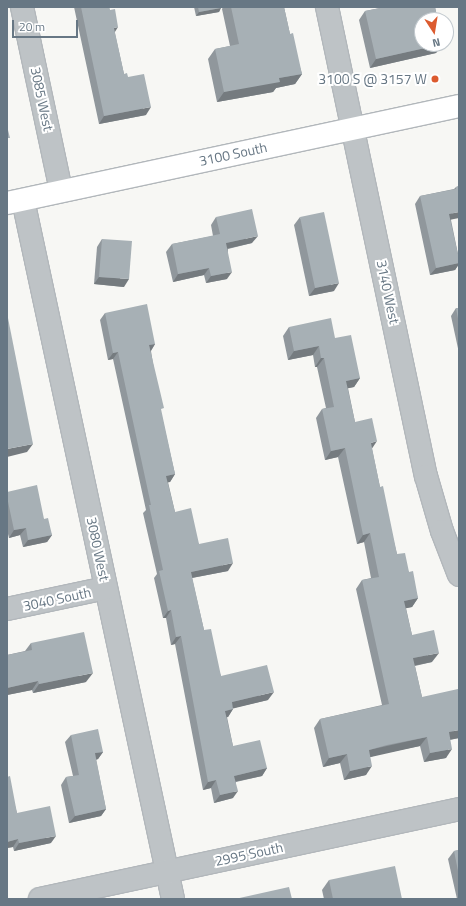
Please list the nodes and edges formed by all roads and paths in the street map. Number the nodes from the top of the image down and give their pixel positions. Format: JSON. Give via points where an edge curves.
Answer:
{"nodes":[{"id":1,"x":22,"y":7,"type":"edge"},
{"id":2,"x":326,"y":7,"type":"edge"},
{"id":3,"x":459,"y":106,"type":"edge"},
{"id":4,"x":353,"y":129,"type":"junction"},
{"id":5,"x":61,"y":191,"type":"junction"},
{"id":6,"x":15,"y":201,"type":"edge"},
{"id":7,"x":459,"y":575,"type":"edge"},
{"id":8,"x":106,"y":588,"type":"junction"},
{"id":9,"x":7,"y":609,"type":"edge"},
{"id":10,"x":459,"y":810,"type":"edge"},
{"id":11,"x":167,"y":872,"type":"junction"},
{"id":12,"x":40,"y":899,"type":"edge"},
{"id":13,"x":173,"y":899,"type":"edge"}],
"edges":[{"from":1,"to":5,"type":"street","name":"3085 West"},
{"from":2,"to":4,"type":"street","name":"3140 West"},
{"from":3,"to":4,"type":"main road","name":"3100 South"},
{"from":4,"to":5,"type":"main road","name":"3100 South"},
{"from":4,"to":7,"type":"street","name":"3140 West","via":[[426,476],[442,531]]},
{"from":5,"to":6,"type":"main road","name":"3100 South"},
{"from":6,"to":8,"type":"street","name":"3080 West"},
{"from":8,"to":9,"type":"street","name":"3040 South"},
{"from":8,"to":11,"type":"street","name":"3080 West"},
{"from":10,"to":11,"type":"street","name":"2995 South"},
{"from":11,"to":12,"type":"street","name":"2995 South"},
{"from":11,"to":13,"type":"street","name":"3080 West"}]}
